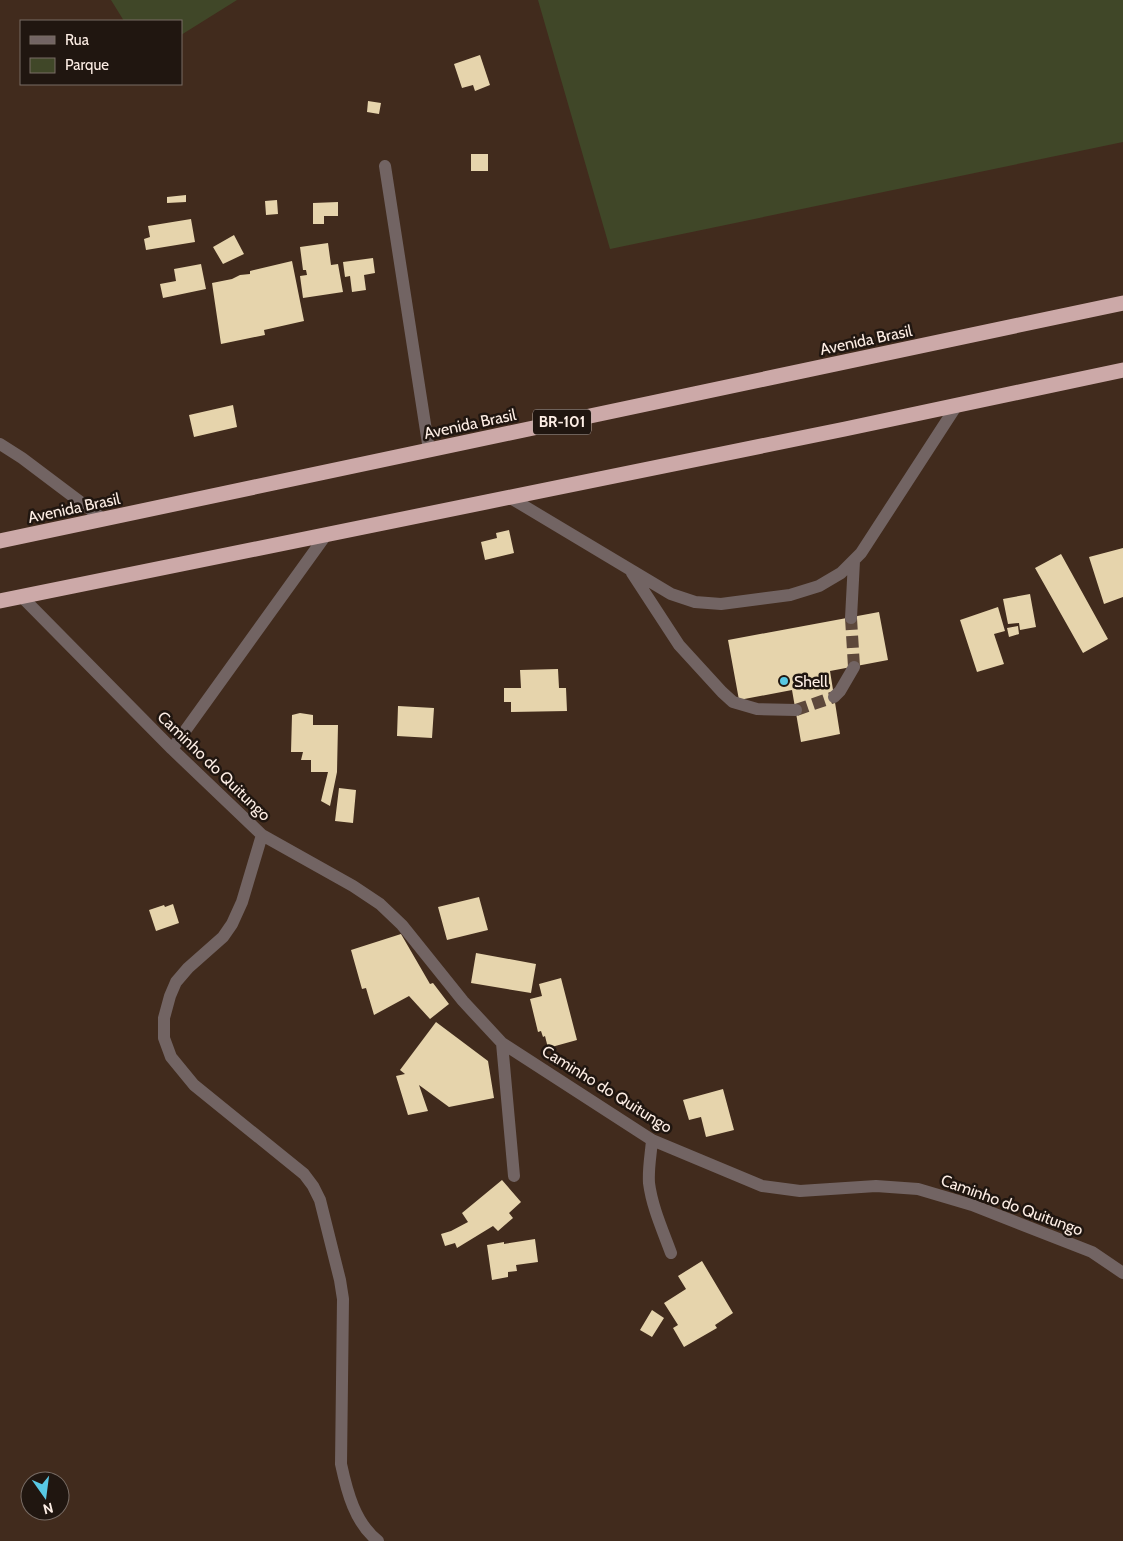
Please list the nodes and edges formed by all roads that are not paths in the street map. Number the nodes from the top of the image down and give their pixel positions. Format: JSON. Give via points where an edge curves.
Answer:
{"nodes":[{"id":1,"x":385,"y":166,"type":"dead end"},
{"id":2,"x":1123,"y":303,"type":"edge"},
{"id":3,"x":1123,"y":370,"type":"edge"},
{"id":4,"x":957,"y":405,"type":"junction"},
{"id":5,"x":0,"y":444,"type":"edge"},
{"id":6,"x":429,"y":450,"type":"junction"},
{"id":7,"x":509,"y":497,"type":"junction"},
{"id":8,"x":103,"y":520,"type":"junction"},
{"id":9,"x":326,"y":535,"type":"junction"},
{"id":10,"x":0,"y":541,"type":"edge"},
{"id":11,"x":854,"y":561,"type":"junction"},
{"id":12,"x":629,"y":569,"type":"junction"},
{"id":13,"x":22,"y":597,"type":"junction"},
{"id":14,"x":0,"y":601,"type":"edge"},
{"id":15,"x":852,"y":618,"type":"tunnel mouth"},
{"id":16,"x":854,"y":667,"type":"tunnel mouth"},
{"id":17,"x":834,"y":697,"type":"tunnel mouth"},
{"id":18,"x":796,"y":710,"type":"tunnel mouth"},
{"id":19,"x":172,"y":749,"type":"junction"},
{"id":20,"x":262,"y":835,"type":"junction"},
{"id":21,"x":502,"y":1043,"type":"junction"},
{"id":22,"x":652,"y":1140,"type":"junction"},
{"id":23,"x":514,"y":1176,"type":"dead end"},
{"id":24,"x":671,"y":1253,"type":"dead end"},
{"id":25,"x":1123,"y":1273,"type":"edge"},
{"id":26,"x":378,"y":1541,"type":"edge"}],
"edges":[{"from":1,"to":6,"type":"street"},
{"from":2,"to":6,"type":"highway","name":"Avenida Brasil","number":"BR-101"},
{"from":3,"to":4,"type":"highway"},
{"from":4,"to":7,"type":"highway"},
{"from":4,"to":11,"type":"street"},
{"from":5,"to":8,"type":"street"},
{"from":6,"to":8,"type":"highway","name":"Avenida Brasil","number":"BR-101"},
{"from":7,"to":9,"type":"highway"},
{"from":7,"to":12,"type":"street"},
{"from":8,"to":10,"type":"highway","name":"Avenida Brasil","number":"BR-101"},
{"from":9,"to":13,"type":"highway"},
{"from":9,"to":19,"type":"street"},
{"from":11,"to":12,"type":"street","via":[[819,586],[790,595],[721,604],[695,602],[671,594]]},
{"from":11,"to":15,"type":"street"},
{"from":12,"to":18,"type":"street","via":[[679,645],[733,702],[757,709]]},
{"from":13,"to":14,"type":"highway"},
{"from":13,"to":19,"type":"street","name":"Caminho do Quitungo"},
{"from":16,"to":17,"type":"street"},
{"from":19,"to":20,"type":"street","name":"Caminho do Quitungo"},
{"from":20,"to":21,"type":"street","name":"Caminho do Quitungo","via":[[380,904],[402,925],[463,1002]]},
{"from":20,"to":26,"type":"street","via":[[232,924],[223,937],[176,982],[164,1018],[164,1038],[171,1056],[194,1084],[304,1174],[320,1200],[343,1299],[341,1464],[346,1489],[358,1516]]},
{"from":21,"to":22,"type":"street","name":"Caminho do Quitungo"},
{"from":21,"to":23,"type":"street"},
{"from":22,"to":24,"type":"street","via":[[649,1182]]},
{"from":22,"to":25,"type":"street","name":"Caminho do Quitungo","via":[[762,1186],[800,1191],[876,1186],[918,1189],[972,1205],[1092,1252]]}]}
